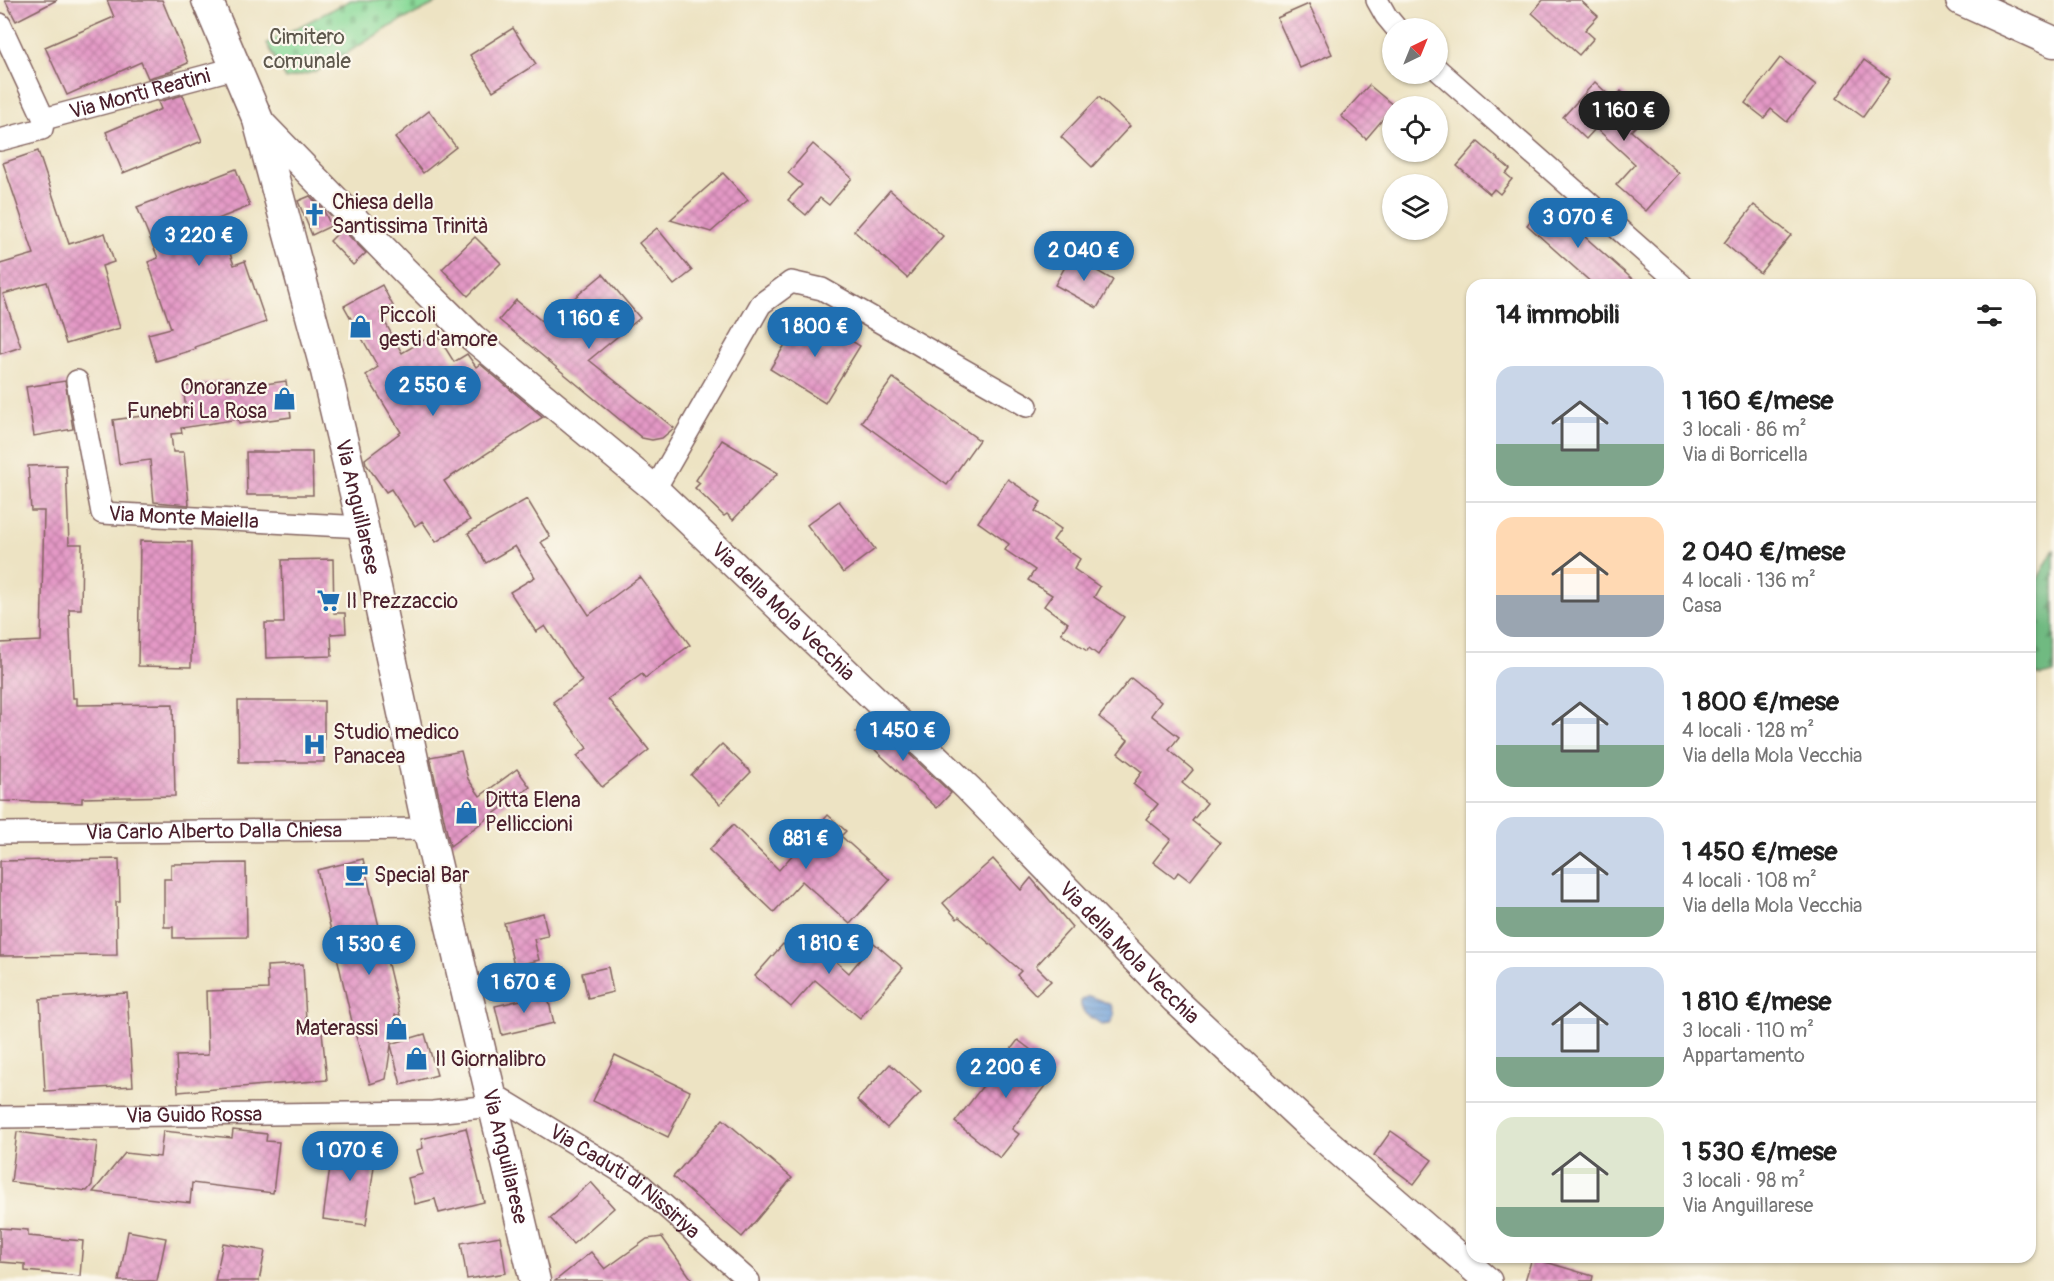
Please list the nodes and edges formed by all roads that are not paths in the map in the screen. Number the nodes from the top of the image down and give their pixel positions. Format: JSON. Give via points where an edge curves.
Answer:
{"nodes":[{"id":1,"x":207,"y":0,"type":"edge"},
{"id":2,"x":1377,"y":0,"type":"edge"},
{"id":3,"x":1961,"y":0,"type":"edge"},
{"id":4,"x":1388,"y":18,"type":"edge"},
{"id":5,"x":0,"y":24,"type":"edge"},
{"id":6,"x":2054,"y":42,"type":"edge"},
{"id":7,"x":235,"y":68,"type":"junction"},
{"id":8,"x":1448,"y":79,"type":"edge"},
{"id":9,"x":44,"y":119,"type":"junction"},
{"id":10,"x":258,"y":120,"type":"junction"},
{"id":11,"x":0,"y":140,"type":"edge"},
{"id":12,"x":1675,"y":279,"type":"edge"},
{"id":13,"x":77,"y":381,"type":"dead end"},
{"id":14,"x":1027,"y":406,"type":"dead end"},
{"id":15,"x":655,"y":489,"type":"junction"},
{"id":16,"x":363,"y":527,"type":"junction"},
{"id":17,"x":428,"y":829,"type":"junction"},
{"id":18,"x":0,"y":834,"type":"edge"},
{"id":19,"x":492,"y":1099,"type":"junction"},
{"id":20,"x":0,"y":1117,"type":"edge"},
{"id":21,"x":1466,"y":1262,"type":"edge"},
{"id":22,"x":1467,"y":1263,"type":"edge"},
{"id":23,"x":535,"y":1281,"type":"edge"},
{"id":24,"x":750,"y":1281,"type":"edge"},
{"id":25,"x":1488,"y":1281,"type":"edge"}],
"edges":[{"from":1,"to":7,"type":"main road","name":"Via Anguillarese"},
{"from":2,"to":4,"type":"street"},
{"from":3,"to":6,"type":"main road"},
{"from":5,"to":9,"type":"street","name":"Via Monti Reatini"},
{"from":7,"to":9,"type":"street","name":"Via Monti Reatini"},
{"from":7,"to":10,"type":"main road","name":"Via Anguillarese"},
{"from":8,"to":12,"type":"street"},
{"from":9,"to":11,"type":"street","name":"Via Monti Reatini","via":[[42,129]]},
{"from":10,"to":15,"type":"street","name":"Via della Mola Vecchia","via":[[473,338]]},
{"from":10,"to":16,"type":"main road","name":"Via Anguillarese","via":[[326,370]]},
{"from":13,"to":16,"type":"street","name":"Via Monte Maiella","via":[[102,513]]},
{"from":14,"to":15,"type":"street","via":[[822,289],[791,282],[761,304]]},
{"from":15,"to":21,"type":"street","name":"Via della Mola Vecchia","via":[[968,788],[1175,1000],[1309,1126]]},
{"from":16,"to":17,"type":"main road","name":"Via Anguillarese"},
{"from":17,"to":18,"type":"street","name":"Via Carlo Alberto Dalla Chiesa"},
{"from":17,"to":19,"type":"main road","name":"Via Anguillarese"},
{"from":19,"to":20,"type":"street","name":"Via Guido Rossa","via":[[433,1112]]},
{"from":19,"to":23,"type":"main road","name":"Via Anguillarese"},
{"from":19,"to":24,"type":"street","name":"Via Caduti di Nissiriya","via":[[638,1182]]},
{"from":22,"to":25,"type":"street","name":"Via della Mola Vecchia"}]}
